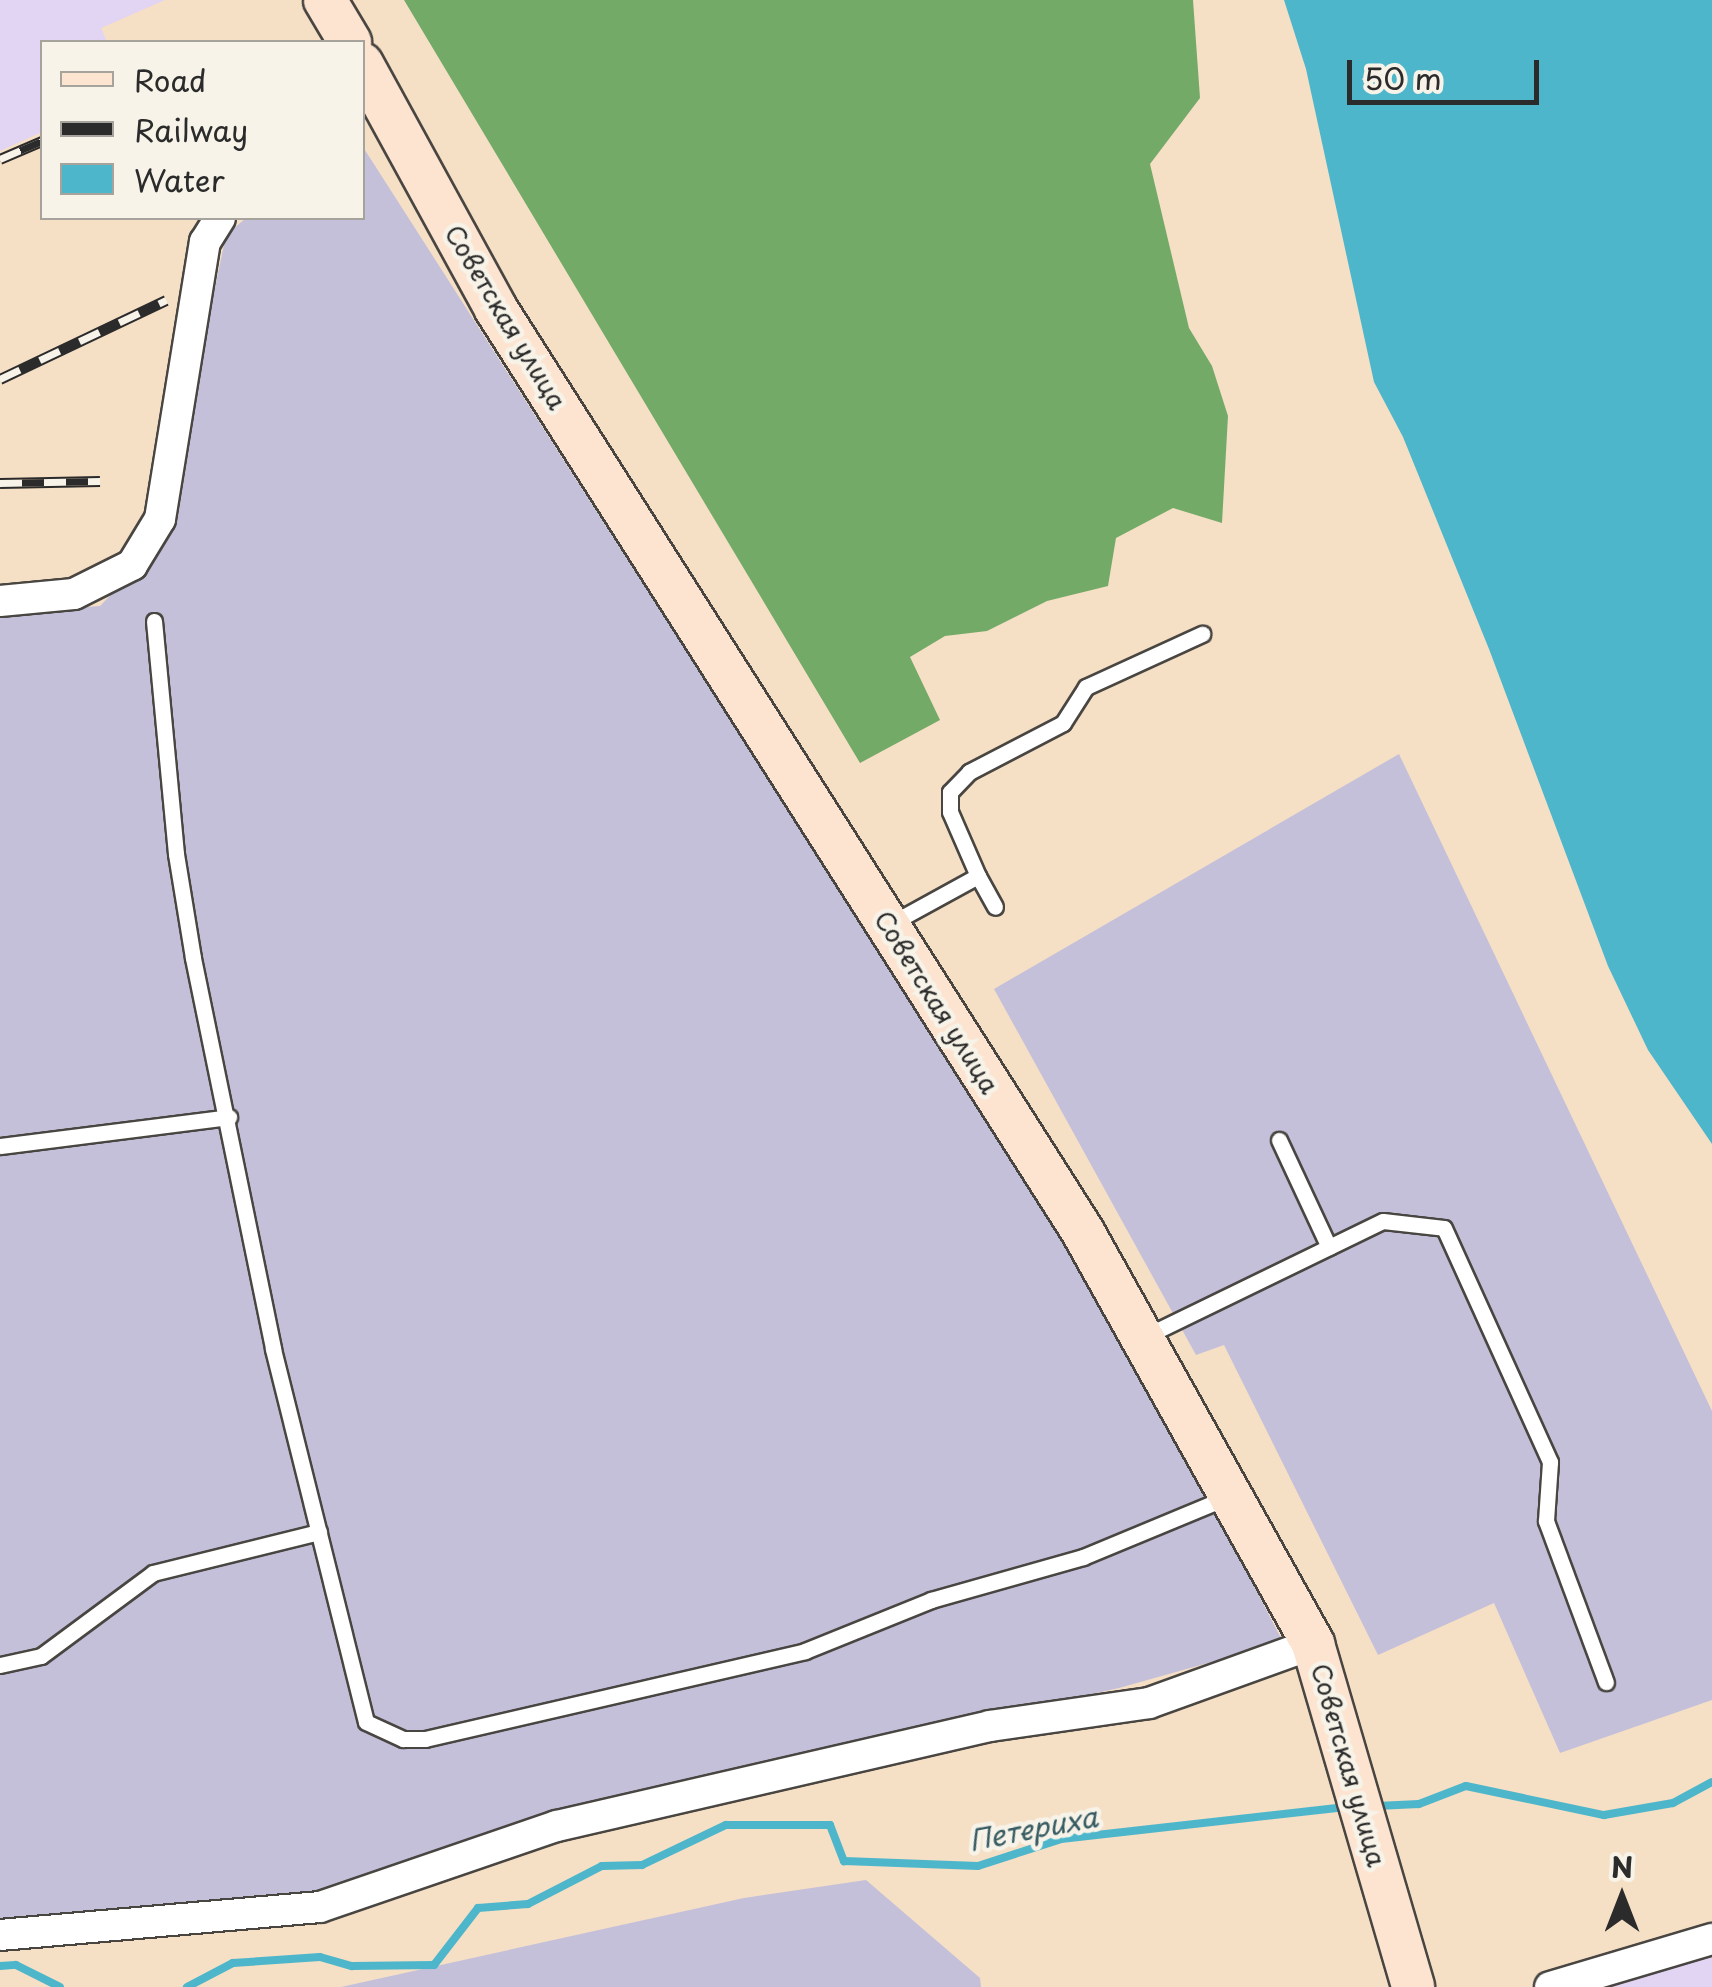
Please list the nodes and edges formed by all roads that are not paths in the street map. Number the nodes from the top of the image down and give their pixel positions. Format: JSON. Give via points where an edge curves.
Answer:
{"nodes":[{"id":1,"x":325,"y":0,"type":"edge"},
{"id":2,"x":349,"y":40,"type":"edge"},
{"id":3,"x":365,"y":76,"type":"edge"},
{"id":4,"x":374,"y":111,"type":"edge"},
{"id":5,"x":219,"y":220,"type":"edge"},
{"id":6,"x":0,"y":600,"type":"edge"},
{"id":7,"x":154,"y":621,"type":"dead end"},
{"id":8,"x":1202,"y":634,"type":"dead end"},
{"id":9,"x":978,"y":876,"type":"junction"},
{"id":10,"x":994,"y":906,"type":"dead end"},
{"id":11,"x":888,"y":925,"type":"junction"},
{"id":12,"x":229,"y":1117,"type":"junction"},
{"id":13,"x":1279,"y":1140,"type":"dead end"},
{"id":14,"x":0,"y":1146,"type":"edge"},
{"id":15,"x":1330,"y":1247,"type":"junction"},
{"id":16,"x":1142,"y":1338,"type":"junction"},
{"id":17,"x":1230,"y":1496,"type":"junction"},
{"id":18,"x":319,"y":1532,"type":"junction"},
{"id":19,"x":1313,"y":1644,"type":"junction"},
{"id":20,"x":0,"y":1664,"type":"edge"},
{"id":21,"x":1606,"y":1682,"type":"dead end"},
{"id":22,"x":0,"y":1934,"type":"edge"},
{"id":23,"x":1712,"y":1939,"type":"edge"},
{"id":24,"x":1413,"y":1987,"type":"edge"},
{"id":25,"x":1550,"y":1987,"type":"edge"}],
"edges":[{"from":1,"to":2,"type":"main road"},
{"from":3,"to":4,"type":"main road","name":"Советская улица"},
{"from":4,"to":11,"type":"main road","name":"Советская улица"},
{"from":5,"to":6,"type":"street","via":[[205,242],[160,519],[132,565],[74,594]]},
{"from":7,"to":12,"type":"lane","via":[[176,854]]},
{"from":8,"to":9,"type":"lane","via":[[1086,687],[1062,723],[969,772],[950,792],[950,812]]},
{"from":9,"to":10,"type":"lane"},
{"from":9,"to":11,"type":"lane"},
{"from":11,"to":16,"type":"main road","name":"Советская улица","via":[[1083,1232]]},
{"from":12,"to":14,"type":"lane"},
{"from":12,"to":18,"type":"lane","via":[[273,1350]]},
{"from":13,"to":15,"type":"lane"},
{"from":15,"to":16,"type":"lane"},
{"from":15,"to":21,"type":"lane","via":[[1383,1221],[1444,1228],[1550,1462],[1546,1520]]},
{"from":16,"to":17,"type":"main road","name":"Советская улица"},
{"from":17,"to":18,"type":"lane","via":[[1084,1557],[931,1600],[804,1651],[425,1740],[366,1722]]},
{"from":17,"to":19,"type":"main road","name":"Советская улица"},
{"from":18,"to":20,"type":"lane","via":[[153,1572],[42,1656]]},
{"from":19,"to":22,"type":"street","via":[[1149,1703],[990,1726],[557,1826],[320,1907]]},
{"from":19,"to":24,"type":"main road","name":"Советская улица"},
{"from":23,"to":25,"type":"street"}]}
